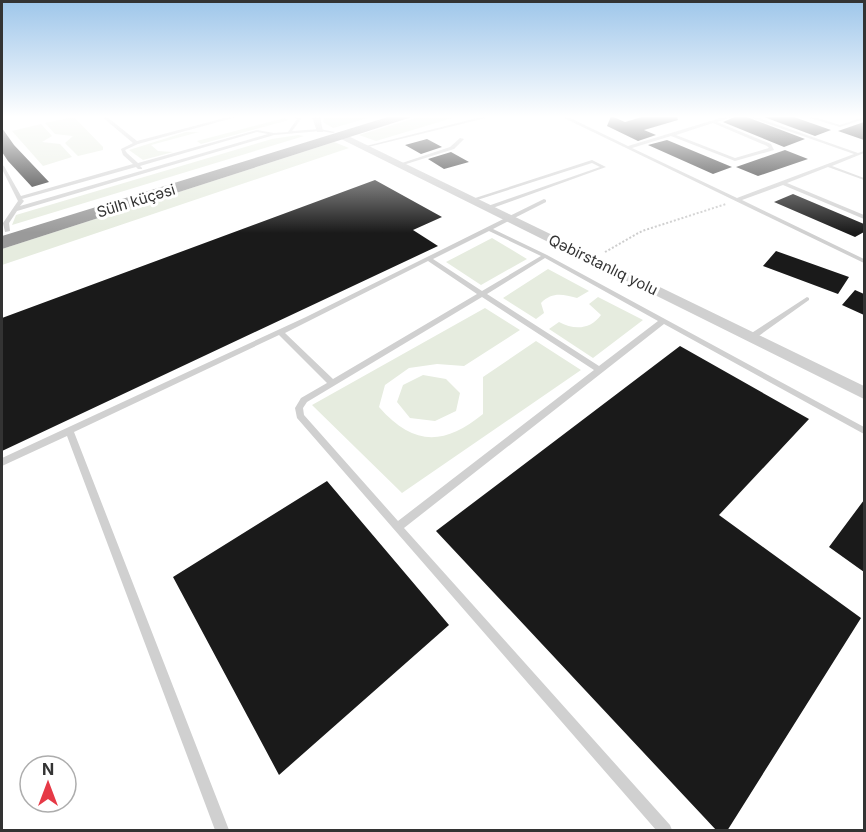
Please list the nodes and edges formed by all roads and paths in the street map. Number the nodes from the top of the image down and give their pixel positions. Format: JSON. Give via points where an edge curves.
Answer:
{"nodes":[{"id":1,"x":126,"y":155,"type":"edge"},
{"id":2,"x":173,"y":155,"type":"edge"},
{"id":3,"x":203,"y":155,"type":"edge"},
{"id":4,"x":262,"y":155,"type":"edge"},
{"id":5,"x":381,"y":155,"type":"edge"},
{"id":6,"x":430,"y":155,"type":"edge"},
{"id":7,"x":642,"y":155,"type":"edge"},
{"id":8,"x":722,"y":155,"type":"edge"},
{"id":9,"x":752,"y":155,"type":"edge"},
{"id":10,"x":856,"y":155,"type":"edge"},
{"id":11,"x":400,"y":164,"type":"junction"},
{"id":12,"x":137,"y":165,"type":"junction"},
{"id":13,"x":2,"y":166,"type":"edge"},
{"id":14,"x":828,"y":166,"type":"junction"},
{"id":15,"x":145,"y":172,"type":"junction"},
{"id":16,"x":864,"y":179,"type":"edge"},
{"id":17,"x":82,"y":180,"type":"junction"},
{"id":18,"x":783,"y":183,"type":"junction"},
{"id":19,"x":90,"y":188,"type":"junction"},
{"id":20,"x":20,"y":198,"type":"junction"},
{"id":21,"x":472,"y":200,"type":"junction"},
{"id":22,"x":544,"y":201,"type":"dead end"},
{"id":23,"x":738,"y":201,"type":"junction"},
{"id":24,"x":487,"y":208,"type":"junction"},
{"id":25,"x":17,"y":209,"type":"junction"},
{"id":26,"x":864,"y":217,"type":"edge"},
{"id":27,"x":509,"y":219,"type":"junction"},
{"id":28,"x":489,"y":228,"type":"junction"},
{"id":29,"x":3,"y":236,"type":"edge"},
{"id":30,"x":545,"y":256,"type":"junction"},
{"id":31,"x":429,"y":259,"type":"junction"},
{"id":32,"x":594,"y":261,"type":"junction"},
{"id":33,"x":864,"y":261,"type":"edge"},
{"id":34,"x":482,"y":295,"type":"junction"},
{"id":35,"x":807,"y":299,"type":"dead end"},
{"id":36,"x":663,"y":321,"type":"junction"},
{"id":37,"x":280,"y":332,"type":"junction"},
{"id":38,"x":750,"y":338,"type":"junction"},
{"id":39,"x":599,"y":370,"type":"junction"},
{"id":40,"x":332,"y":383,"type":"junction"},
{"id":41,"x":864,"y":393,"type":"edge"},
{"id":42,"x":69,"y":431,"type":"junction"},
{"id":43,"x":864,"y":431,"type":"edge"},
{"id":44,"x":2,"y":462,"type":"edge"},
{"id":45,"x":399,"y":526,"type":"junction"},
{"id":46,"x":222,"y":831,"type":"edge"},
{"id":47,"x":665,"y":831,"type":"edge"}],
"edges":[{"from":1,"to":12,"type":"lane"},
{"from":2,"to":12,"type":"lane"},
{"from":3,"to":15,"type":"lane"},
{"from":4,"to":29,"type":"highway","name":"Sülh küçəsi"},
{"from":5,"to":11,"type":"street","name":"Qəbirstanlıq yolu"},
{"from":6,"to":11,"type":"lane"},
{"from":7,"to":23,"type":"lane"},
{"from":8,"to":9,"type":"lane","via":[[735,160]]},
{"from":10,"to":14,"type":"lane"},
{"from":11,"to":21,"type":"street","name":"Qəbirstanlıq yolu"},
{"from":12,"to":15,"type":"lane"},
{"from":12,"to":17,"type":"lane"},
{"from":13,"to":20,"type":"lane"},
{"from":14,"to":16,"type":"lane"},
{"from":14,"to":18,"type":"lane"},
{"from":15,"to":19,"type":"lane"},
{"from":17,"to":19,"type":"lane"},
{"from":17,"to":20,"type":"lane"},
{"from":18,"to":23,"type":"lane"},
{"from":18,"to":26,"type":"lane"},
{"from":19,"to":25,"type":"lane"},
{"from":20,"to":25,"type":"lane"},
{"from":21,"to":24,"type":"street","name":"Qəbirstanlıq yolu"},
{"from":21,"to":24,"type":"lane","via":[[592,161],[604,167]]},
{"from":22,"to":27,"type":"lane"},
{"from":23,"to":32,"type":"path","via":[[642,231]]},
{"from":23,"to":33,"type":"lane"},
{"from":24,"to":27,"type":"street","name":"Qəbirstanlıq yolu"},
{"from":25,"to":29,"type":"lane","via":[[6,223]]},
{"from":27,"to":28,"type":"lane"},
{"from":27,"to":32,"type":"street","name":"Qəbirstanlıq yolu"},
{"from":28,"to":30,"type":"lane"},
{"from":28,"to":31,"type":"lane"},
{"from":30,"to":34,"type":"lane"},
{"from":30,"to":36,"type":"lane"},
{"from":31,"to":34,"type":"lane"},
{"from":31,"to":37,"type":"lane"},
{"from":32,"to":38,"type":"street","name":"Qəbirstanlıq yolu"},
{"from":34,"to":39,"type":"lane"},
{"from":34,"to":40,"type":"lane"},
{"from":35,"to":38,"type":"lane"},
{"from":36,"to":39,"type":"lane"},
{"from":36,"to":43,"type":"lane"},
{"from":37,"to":40,"type":"lane"},
{"from":37,"to":42,"type":"lane"},
{"from":38,"to":41,"type":"street","name":"Qəbirstanlıq yolu"},
{"from":39,"to":45,"type":"lane"},
{"from":40,"to":45,"type":"lane","via":[[303,400],[298,408],[300,416]]},
{"from":42,"to":44,"type":"lane"},
{"from":42,"to":46,"type":"lane"},
{"from":45,"to":47,"type":"lane"}]}
